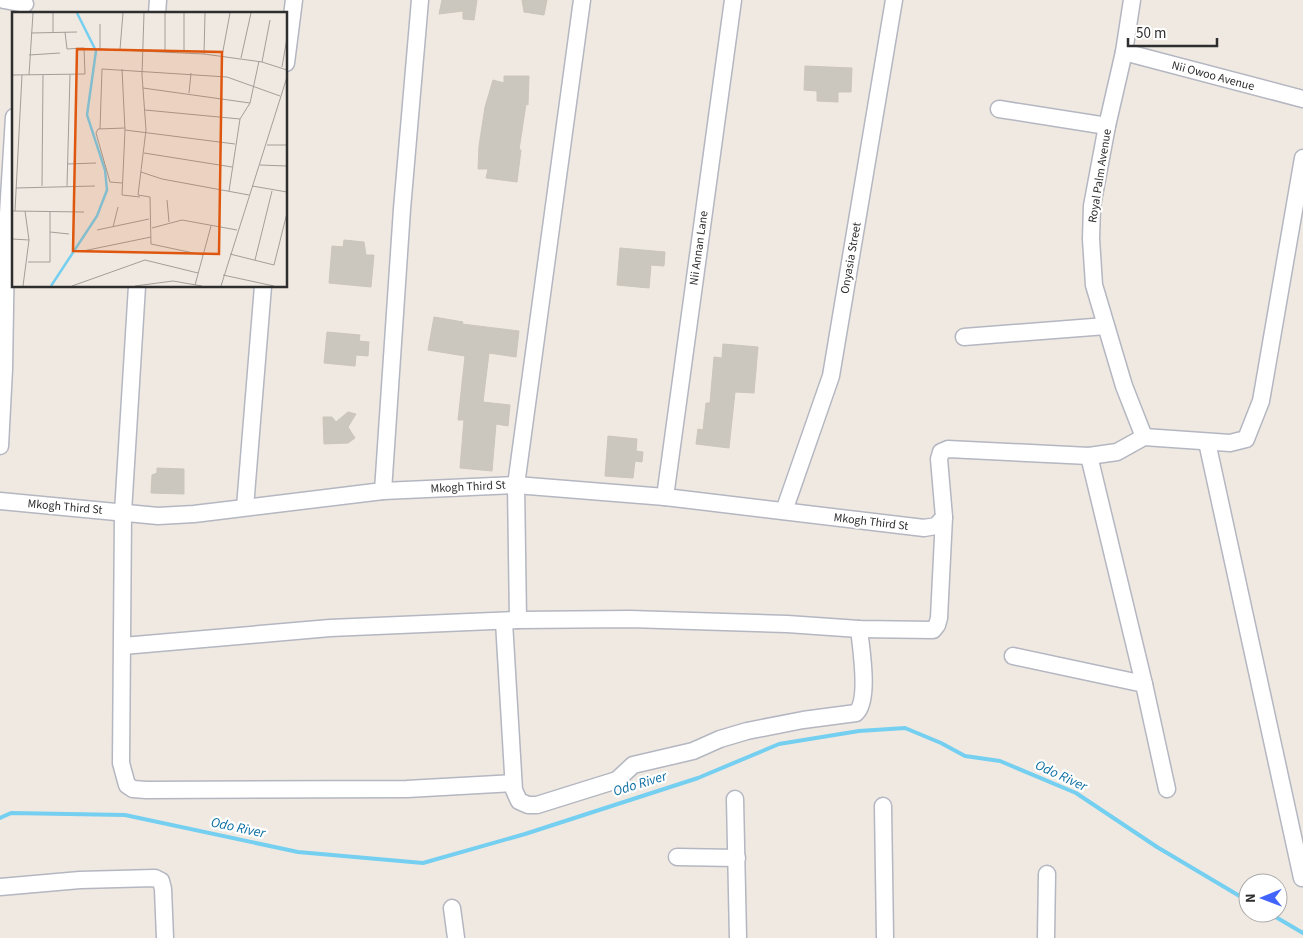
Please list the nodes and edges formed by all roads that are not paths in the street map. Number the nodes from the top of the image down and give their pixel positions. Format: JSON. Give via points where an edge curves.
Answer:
{"nodes":[{"id":1,"x":4,"y":0,"type":"edge"},
{"id":2,"x":294,"y":0,"type":"edge"},
{"id":3,"x":420,"y":0,"type":"edge"},
{"id":4,"x":582,"y":0,"type":"edge"},
{"id":5,"x":733,"y":0,"type":"edge"},
{"id":6,"x":894,"y":0,"type":"edge"},
{"id":7,"x":1132,"y":0,"type":"edge"},
{"id":8,"x":25,"y":6,"type":"edge"},
{"id":9,"x":288,"y":47,"type":"edge"},
{"id":10,"x":1124,"y":52,"type":"junction"},
{"id":11,"x":1303,"y":100,"type":"edge"},
{"id":12,"x":999,"y":109,"type":"dead end"},
{"id":13,"x":1107,"y":126,"type":"junction"},
{"id":14,"x":12,"y":140,"type":"edge"},
{"id":15,"x":1303,"y":158,"type":"edge"},
{"id":16,"x":3,"y":246,"type":"edge"},
{"id":17,"x":137,"y":288,"type":"edge"},
{"id":18,"x":263,"y":288,"type":"edge"},
{"id":19,"x":1106,"y":326,"type":"junction"},
{"id":20,"x":964,"y":337,"type":"dead end"},
{"id":21,"x":2,"y":369,"type":"edge"},
{"id":22,"x":1144,"y":437,"type":"junction"},
{"id":23,"x":1207,"y":442,"type":"junction"},
{"id":24,"x":0,"y":446,"type":"edge"},
{"id":25,"x":1089,"y":456,"type":"junction"},
{"id":26,"x":516,"y":485,"type":"junction"},
{"id":27,"x":383,"y":491,"type":"junction"},
{"id":28,"x":665,"y":497,"type":"junction"},
{"id":29,"x":0,"y":501,"type":"edge"},
{"id":30,"x":245,"y":507,"type":"junction"},
{"id":31,"x":784,"y":511,"type":"junction"},
{"id":32,"x":123,"y":512,"type":"junction"},
{"id":33,"x":940,"y":521,"type":"junction"},
{"id":34,"x":511,"y":621,"type":"junction"},
{"id":35,"x":859,"y":629,"type":"junction"},
{"id":36,"x":123,"y":646,"type":"junction"},
{"id":37,"x":1013,"y":656,"type":"dead end"},
{"id":38,"x":1144,"y":684,"type":"junction"},
{"id":39,"x":513,"y":783,"type":"junction"},
{"id":40,"x":1167,"y":789,"type":"dead end"},
{"id":41,"x":735,"y":799,"type":"dead end"},
{"id":42,"x":883,"y":806,"type":"dead end"},
{"id":43,"x":677,"y":858,"type":"dead end"},
{"id":44,"x":736,"y":858,"type":"junction"},
{"id":45,"x":1047,"y":874,"type":"dead end"},
{"id":46,"x":1302,"y":878,"type":"dead end"},
{"id":47,"x":0,"y":887,"type":"edge"},
{"id":48,"x":452,"y":908,"type":"dead end"},
{"id":49,"x":165,"y":938,"type":"edge"},
{"id":50,"x":456,"y":938,"type":"edge"},
{"id":51,"x":738,"y":938,"type":"edge"},
{"id":52,"x":885,"y":938,"type":"edge"},
{"id":53,"x":1046,"y":938,"type":"edge"}],
"edges":[{"from":1,"to":8,"type":"street"},
{"from":2,"to":9,"type":"street"},
{"from":3,"to":27,"type":"street"},
{"from":4,"to":26,"type":"street"},
{"from":5,"to":28,"type":"street","name":"Nii Annan Lane"},
{"from":6,"to":31,"type":"street","name":"Onyasia Street","via":[[831,376]]},
{"from":7,"to":10,"type":"street","name":"Royal Palm Avenue"},
{"from":10,"to":11,"type":"street","name":"Nii Owoo Avenue"},
{"from":10,"to":13,"type":"street","name":"Royal Palm Avenue"},
{"from":12,"to":13,"type":"street"},
{"from":13,"to":19,"type":"street","name":"Royal Palm Avenue","via":[[1092,206],[1090,239],[1094,286]]},
{"from":14,"to":16,"type":"street"},
{"from":15,"to":23,"type":"street","via":[[1261,401],[1246,439],[1230,443]]},
{"from":16,"to":21,"type":"street"},
{"from":17,"to":32,"type":"street"},
{"from":18,"to":30,"type":"street"},
{"from":19,"to":20,"type":"street"},
{"from":19,"to":22,"type":"street","name":"Royal Palm Avenue"},
{"from":21,"to":24,"type":"street"},
{"from":22,"to":23,"type":"street"},
{"from":22,"to":25,"type":"street","via":[[1117,452]]},
{"from":23,"to":46,"type":"street"},
{"from":25,"to":33,"type":"street","via":[[941,452]]},
{"from":25,"to":38,"type":"street"},
{"from":26,"to":27,"type":"street","name":"Mkogh Third St"},
{"from":26,"to":28,"type":"street","name":"Mkogh Third St"},
{"from":26,"to":34,"type":"street"},
{"from":27,"to":30,"type":"street","name":"Mkogh Third St"},
{"from":28,"to":31,"type":"street","name":"Mkogh Third St"},
{"from":29,"to":32,"type":"street","name":"Mkogh Third St"},
{"from":30,"to":32,"type":"street","name":"Mkogh Third St","via":[[158,516]]},
{"from":31,"to":33,"type":"street","name":"Mkogh Third St","via":[[924,528]]},
{"from":32,"to":36,"type":"street"},
{"from":33,"to":35,"type":"street","via":[[937,625],[933,630]]},
{"from":34,"to":35,"type":"street","via":[[630,619]]},
{"from":34,"to":36,"type":"street","via":[[330,628]]},
{"from":34,"to":39,"type":"street"},
{"from":35,"to":39,"type":"street","via":[[864,692],[862,705],[856,712],[747,731],[693,751],[633,765],[617,780],[537,805],[519,801]]},
{"from":36,"to":39,"type":"street","via":[[122,763],[126,785],[132,789],[407,789]]},
{"from":37,"to":38,"type":"street"},
{"from":38,"to":40,"type":"street"},
{"from":41,"to":44,"type":"street"},
{"from":42,"to":52,"type":"street"},
{"from":43,"to":44,"type":"street"},
{"from":44,"to":51,"type":"street"},
{"from":45,"to":53,"type":"street"},
{"from":47,"to":49,"type":"street","via":[[155,878],[161,881],[163,889]]},
{"from":48,"to":50,"type":"street"}]}
